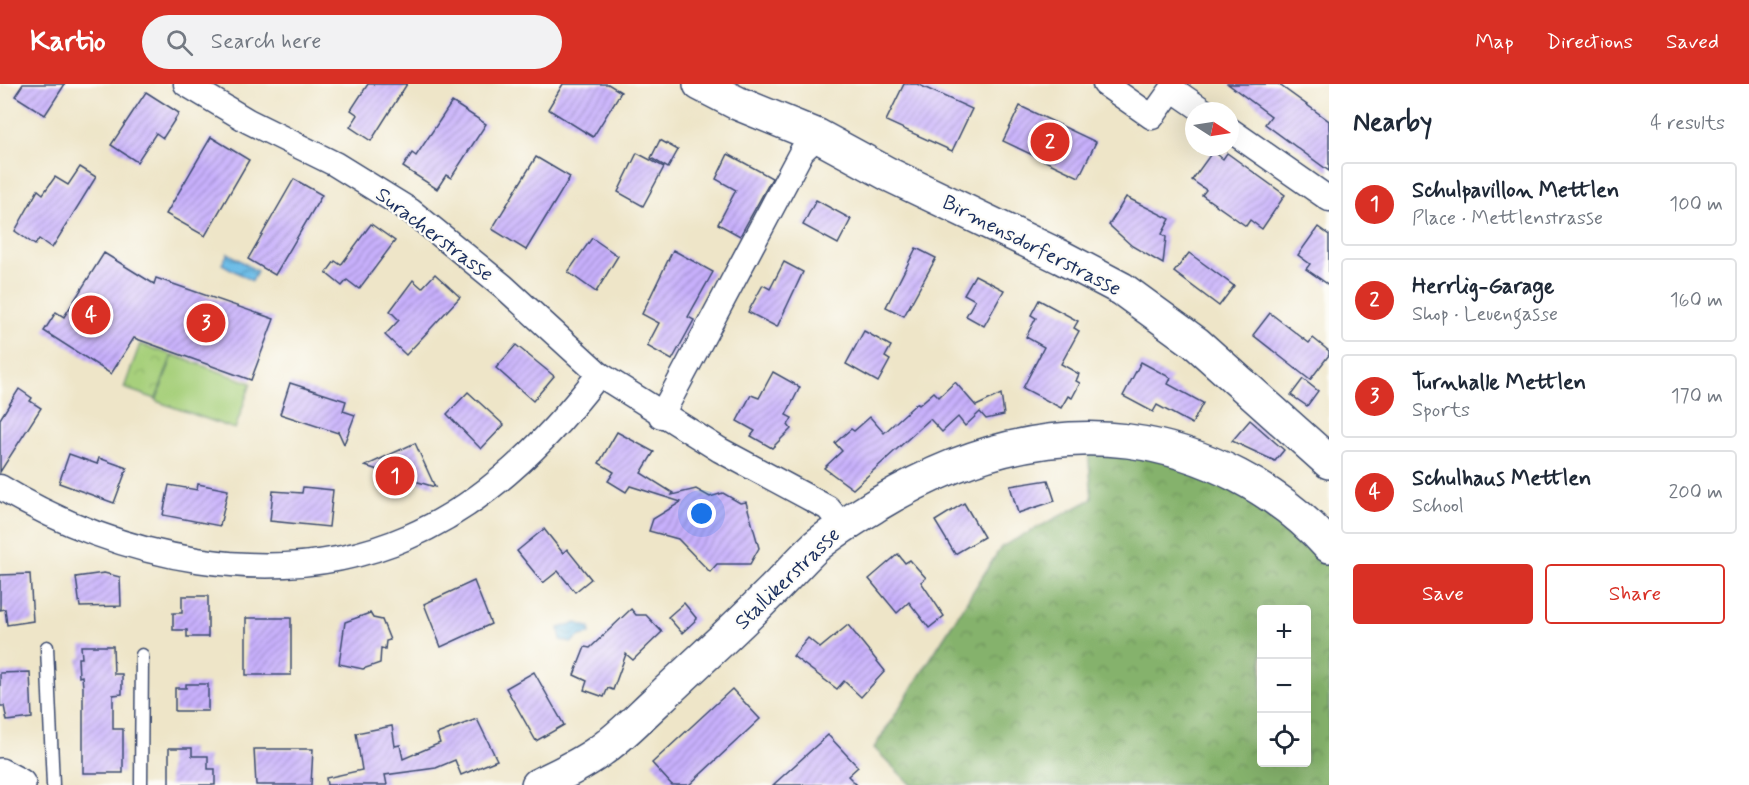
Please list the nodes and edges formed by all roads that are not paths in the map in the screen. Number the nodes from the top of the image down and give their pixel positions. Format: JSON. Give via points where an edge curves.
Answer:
{"nodes":[{"id":1,"x":186,"y":84,"type":"edge"},
{"id":2,"x":700,"y":84,"type":"edge"},
{"id":3,"x":1105,"y":84,"type":"edge"},
{"id":4,"x":1191,"y":102,"type":"edge"},
{"id":5,"x":818,"y":136,"type":"junction"},
{"id":6,"x":1239,"y":136,"type":"edge"},
{"id":7,"x":1329,"y":199,"type":"edge"},
{"id":8,"x":599,"y":374,"type":"junction"},
{"id":9,"x":661,"y":416,"type":"junction"},
{"id":10,"x":1329,"y":462,"type":"edge"},
{"id":11,"x":0,"y":487,"type":"edge"},
{"id":12,"x":842,"y":525,"type":"junction"},
{"id":13,"x":1329,"y":546,"type":"edge"},
{"id":14,"x":47,"y":647,"type":"dead end"},
{"id":15,"x":142,"y":655,"type":"dead end"},
{"id":16,"x":0,"y":775,"type":"edge"},
{"id":17,"x":19,"y":785,"type":"edge"},
{"id":18,"x":53,"y":785,"type":"edge"},
{"id":19,"x":141,"y":785,"type":"edge"},
{"id":20,"x":538,"y":785,"type":"edge"}],
"edges":[{"from":1,"to":8,"type":"street","name":"Suracherstrasse","via":[[248,121],[343,169],[411,211],[503,286]]},
{"from":2,"to":5,"type":"main road","name":"Birmensdorferstrasse"},
{"from":3,"to":4,"type":"street","via":[[1152,117],[1173,89]]},
{"from":5,"to":9,"type":"street","via":[[802,151]]},
{"from":5,"to":10,"type":"main road","name":"Birmensdorferstrasse","via":[[1122,289],[1196,344]]},
{"from":6,"to":7,"type":"street"},
{"from":8,"to":9,"type":"street","name":"Suracherstrasse"},
{"from":8,"to":11,"type":"street","via":[[574,408],[518,463],[460,508],[408,537],[348,557],[278,565],[231,564],[182,556],[82,528]]},
{"from":9,"to":12,"type":"street","name":"Suracherstrasse","via":[[828,508]]},
{"from":12,"to":13,"type":"main road","name":"Stallikerstrasse","via":[[905,487],[961,462],[1030,444],[1096,439],[1144,443],[1220,467],[1277,500]]},
{"from":12,"to":20,"type":"main road","name":"Stallikerstrasse","via":[[616,739],[594,756]]},
{"from":14,"to":18,"type":"lane"},
{"from":15,"to":19,"type":"lane"},
{"from":16,"to":17,"type":"main road"}]}
